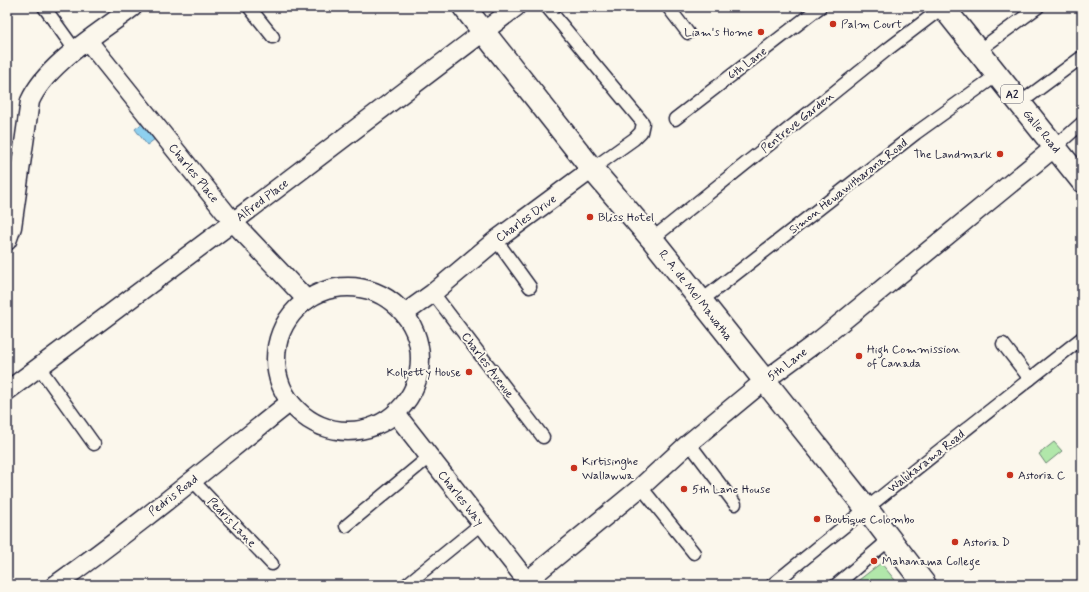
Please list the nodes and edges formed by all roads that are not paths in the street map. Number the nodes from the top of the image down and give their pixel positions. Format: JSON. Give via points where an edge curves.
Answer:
{"nodes":[{"id":1,"x":44,"y":7,"type":"edge"},
{"id":2,"x":134,"y":7,"type":"edge"},
{"id":3,"x":249,"y":7,"type":"edge"},
{"id":4,"x":464,"y":7,"type":"edge"},
{"id":5,"x":516,"y":7,"type":"edge"},
{"id":6,"x":547,"y":7,"type":"edge"},
{"id":7,"x":668,"y":7,"type":"edge"},
{"id":8,"x":820,"y":7,"type":"edge"},
{"id":9,"x":943,"y":7,"type":"edge"},
{"id":10,"x":1038,"y":7,"type":"edge"},
{"id":11,"x":483,"y":32,"type":"junction"},
{"id":12,"x":688,"y":33,"type":"dead end"},
{"id":13,"x":273,"y":37,"type":"dead end"},
{"id":14,"x":82,"y":45,"type":"junction"},
{"id":15,"x":978,"y":51,"type":"junction"},
{"id":16,"x":1082,"y":57,"type":"edge"},
{"id":17,"x":997,"y":75,"type":"junction"},
{"id":18,"x":1020,"y":103,"type":"junction"},
{"id":19,"x":674,"y":119,"type":"dead end"},
{"id":20,"x":1082,"y":123,"type":"edge"},
{"id":21,"x":1055,"y":147,"type":"junction"},
{"id":22,"x":592,"y":169,"type":"junction"},
{"id":23,"x":1082,"y":181,"type":"edge"},
{"id":24,"x":234,"y":222,"type":"junction"},
{"id":25,"x":9,"y":229,"type":"edge"},
{"id":26,"x":652,"y":239,"type":"junction"},
{"id":27,"x":496,"y":240,"type":"junction"},
{"id":28,"x":530,"y":287,"type":"dead end"},
{"id":29,"x":433,"y":293,"type":"junction"},
{"id":30,"x":307,"y":300,"type":"junction"},
{"id":31,"x":701,"y":301,"type":"junction"},
{"id":32,"x":405,"y":313,"type":"junction"},
{"id":33,"x":1082,"y":338,"type":"edge"},
{"id":34,"x":1004,"y":344,"type":"dead end"},
{"id":35,"x":40,"y":367,"type":"junction"},
{"id":36,"x":1030,"y":379,"type":"junction"},
{"id":37,"x":764,"y":381,"type":"junction"},
{"id":38,"x":7,"y":391,"type":"edge"},
{"id":39,"x":289,"y":403,"type":"junction"},
{"id":40,"x":396,"y":414,"type":"junction"},
{"id":41,"x":543,"y":437,"type":"dead end"},
{"id":42,"x":689,"y":443,"type":"junction"},
{"id":43,"x":94,"y":444,"type":"dead end"},
{"id":44,"x":429,"y":457,"type":"junction"},
{"id":45,"x":192,"y":480,"type":"junction"},
{"id":46,"x":641,"y":487,"type":"junction"},
{"id":47,"x":736,"y":504,"type":"dead end"},
{"id":48,"x":866,"y":508,"type":"junction"},
{"id":49,"x":482,"y":524,"type":"junction"},
{"id":50,"x":346,"y":526,"type":"dead end"},
{"id":51,"x":890,"y":539,"type":"junction"},
{"id":52,"x":694,"y":553,"type":"dead end"},
{"id":53,"x":272,"y":564,"type":"dead end"},
{"id":54,"x":62,"y":583,"type":"edge"},
{"id":55,"x":524,"y":583,"type":"edge"},
{"id":56,"x":406,"y":585,"type":"edge"},
{"id":57,"x":772,"y":585,"type":"edge"},
{"id":58,"x":836,"y":585,"type":"edge"},
{"id":59,"x":925,"y":585,"type":"edge"}],
"edges":[{"from":1,"to":14,"type":"street"},
{"from":2,"to":14,"type":"street"},
{"from":3,"to":13,"type":"street"},
{"from":4,"to":11,"type":"highway","name":"R. A. de Mel Mawatha"},
{"from":5,"to":11,"type":"street","name":"Alfred Place"},
{"from":6,"to":22,"type":"street","name":"Charles Drive","via":[[643,123],[641,132],[634,139]]},
{"from":7,"to":12,"type":"street"},
{"from":8,"to":19,"type":"street","name":"6th Lane"},
{"from":9,"to":15,"type":"highway","name":"Galle Road","number":"A2"},
{"from":9,"to":26,"type":"street","name":"Pentreve Garden"},
{"from":10,"to":15,"type":"street"},
{"from":11,"to":22,"type":"highway","name":"R. A. de Mel Mawatha"},
{"from":11,"to":24,"type":"street","name":"Alfred Place"},
{"from":14,"to":24,"type":"street","name":"Charles Place"},
{"from":14,"to":25,"type":"street","via":[[49,73],[35,90],[30,101]]},
{"from":15,"to":17,"type":"highway","name":"Galle Road","number":"A2"},
{"from":16,"to":18,"type":"street"},
{"from":17,"to":18,"type":"highway","name":"Galle Road","number":"A2"},
{"from":17,"to":31,"type":"street","name":"Simon Hewawitharana Road","via":[[916,133]]},
{"from":18,"to":21,"type":"highway","name":"Galle Road","number":"A2"},
{"from":20,"to":21,"type":"street"},
{"from":21,"to":23,"type":"highway","name":"Galle Road","number":"A2"},
{"from":21,"to":37,"type":"street","name":"5th Lane","via":[[820,339]]},
{"from":22,"to":26,"type":"highway","name":"R. A. de Mel Mawatha"},
{"from":22,"to":27,"type":"street","name":"Charles Drive"},
{"from":24,"to":30,"type":"street","name":"Charles Place"},
{"from":24,"to":35,"type":"street","name":"Alfred Place"},
{"from":26,"to":31,"type":"highway","name":"R. A. de Mel Mawatha"},
{"from":27,"to":28,"type":"street"},
{"from":27,"to":29,"type":"street","name":"Charles Drive"},
{"from":29,"to":32,"type":"street","name":"Charles Drive"},
{"from":29,"to":41,"type":"street","name":"Charles Avenue"},
{"from":30,"to":32,"type":"street","via":[[316,294],[340,287],[364,288],[387,298]]},
{"from":30,"to":39,"type":"street","via":[[296,308],[284,324],[277,344],[275,364],[279,385]]},
{"from":31,"to":37,"type":"highway","name":"R. A. de Mel Mawatha"},
{"from":32,"to":40,"type":"street","via":[[416,333],[421,354],[419,377],[410,398]]},
{"from":33,"to":36,"type":"street","name":"Walukarama Road"},
{"from":34,"to":36,"type":"street"},
{"from":35,"to":38,"type":"street","name":"Alfred Place"},
{"from":35,"to":43,"type":"street"},
{"from":36,"to":48,"type":"street","name":"Walukarama Road"},
{"from":37,"to":42,"type":"street","name":"5th Lane"},
{"from":37,"to":48,"type":"highway","name":"R. A. de Mel Mawatha"},
{"from":39,"to":40,"type":"street","via":[[306,419],[328,430],[352,432],[375,427]]},
{"from":39,"to":45,"type":"street","name":"Pedris Road"},
{"from":40,"to":44,"type":"street","name":"Charles Way"},
{"from":42,"to":46,"type":"street","name":"5th Lane"},
{"from":42,"to":47,"type":"street"},
{"from":44,"to":49,"type":"street","name":"Charles Way"},
{"from":44,"to":50,"type":"street"},
{"from":45,"to":53,"type":"street","name":"Pedris Lane"},
{"from":45,"to":54,"type":"street","name":"Pedris Road"},
{"from":46,"to":52,"type":"street"},
{"from":46,"to":55,"type":"street","name":"5th Lane"},
{"from":48,"to":51,"type":"highway","name":"R. A. de Mel Mawatha"},
{"from":48,"to":57,"type":"street","name":"Walukarama Road"},
{"from":49,"to":55,"type":"street","name":"Charles Way"},
{"from":49,"to":56,"type":"street"},
{"from":51,"to":58,"type":"street"},
{"from":51,"to":59,"type":"highway","name":"R. A. de Mel Mawatha"}]}
